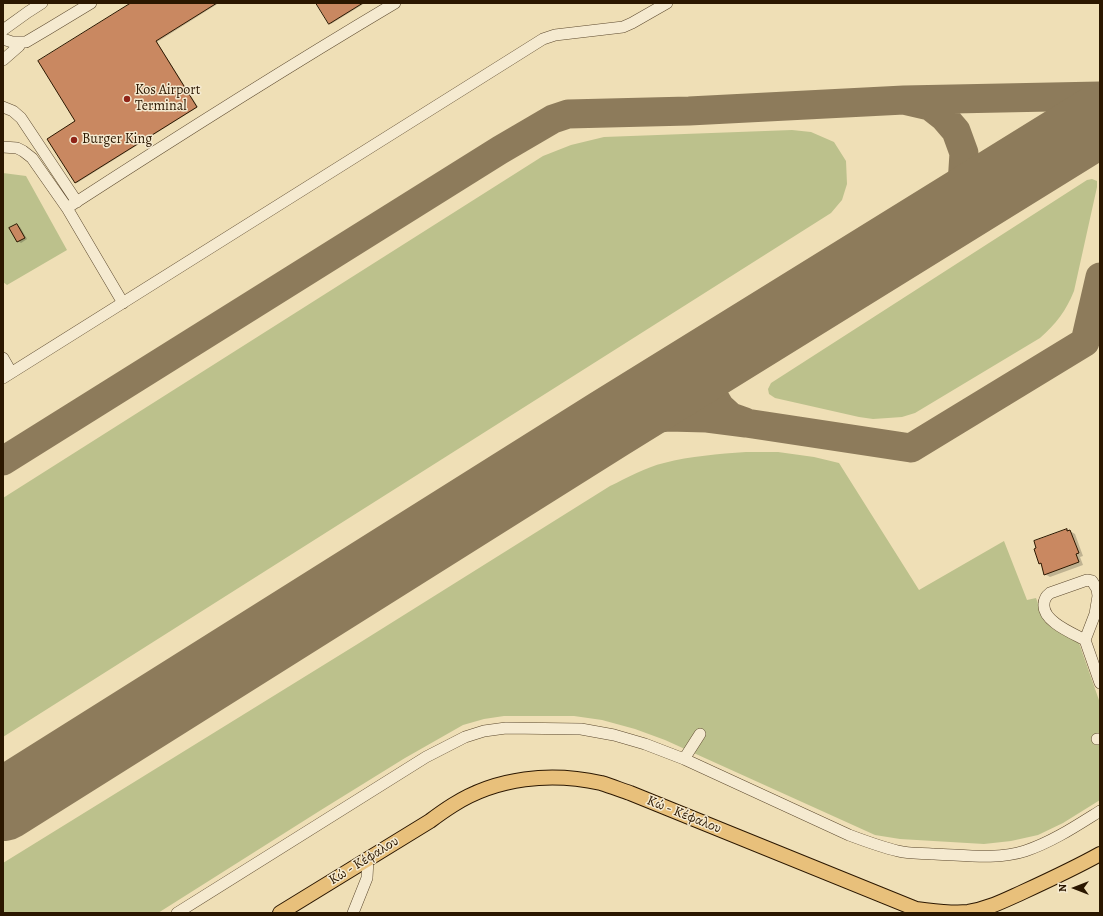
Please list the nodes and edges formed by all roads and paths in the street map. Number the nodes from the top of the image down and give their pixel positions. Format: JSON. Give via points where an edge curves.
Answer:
{"nodes":[{"id":1,"x":42,"y":3,"type":"edge"},
{"id":2,"x":395,"y":3,"type":"edge"},
{"id":3,"x":88,"y":4,"type":"edge"},
{"id":4,"x":664,"y":4,"type":"edge"},
{"id":5,"x":25,"y":7,"type":"edge"},
{"id":6,"x":3,"y":30,"type":"edge"},
{"id":7,"x":3,"y":39,"type":"edge"},
{"id":8,"x":20,"y":42,"type":"junction"},
{"id":9,"x":3,"y":60,"type":"edge"},
{"id":10,"x":3,"y":107,"type":"edge"},
{"id":11,"x":3,"y":147,"type":"edge"},
{"id":12,"x":77,"y":202,"type":"junction"},
{"id":13,"x":67,"y":208,"type":"junction"},
{"id":14,"x":123,"y":303,"type":"junction"},
{"id":15,"x":3,"y":358,"type":"edge"},
{"id":16,"x":7,"y":375,"type":"edge"},
{"id":17,"x":1085,"y":640,"type":"junction"},
{"id":18,"x":1100,"y":683,"type":"edge"},
{"id":19,"x":700,"y":734,"type":"dead end"},
{"id":20,"x":684,"y":759,"type":"junction"},
{"id":21,"x":1100,"y":811,"type":"edge"},
{"id":22,"x":1100,"y":854,"type":"edge"},
{"id":23,"x":368,"y":859,"type":"junction"},
{"id":24,"x":177,"y":913,"type":"edge"},
{"id":25,"x":280,"y":913,"type":"edge"},
{"id":26,"x":353,"y":913,"type":"edge"},
{"id":27,"x":953,"y":913,"type":"edge"}],
"edges":[{"from":1,"to":5,"type":"street"},
{"from":2,"to":12,"type":"street"},
{"from":3,"to":8,"type":"street","via":[[48,30],[26,42]]},
{"from":4,"to":14,"type":"street","via":[[623,27],[555,35],[543,39]]},
{"from":5,"to":6,"type":"street"},
{"from":7,"to":8,"type":"street"},
{"from":8,"to":9,"type":"street","via":[[19,46]]},
{"from":10,"to":12,"type":"street","via":[[21,118]]},
{"from":11,"to":13,"type":"street","via":[[17,148],[32,158]]},
{"from":12,"to":13,"type":"street"},
{"from":13,"to":14,"type":"street"},
{"from":14,"to":16,"type":"street"},
{"from":15,"to":16,"type":"street"},
{"from":17,"to":17,"type":"street","via":[[1095,614],[1098,596],[1092,580],[1050,593],[1046,596],[1043,606],[1050,619]]},
{"from":17,"to":18,"type":"street"},
{"from":19,"to":20,"type":"street"},
{"from":20,"to":21,"type":"street","via":[[854,837],[900,852],[978,856],[1024,851],[1071,829]]},
{"from":20,"to":24,"type":"street","via":[[645,744],[581,729],[506,728],[484,731],[465,737],[426,757]]},
{"from":22,"to":27,"type":"main road","name":"Κώ - Κέφαλου","via":[[1068,872],[996,904],[968,912]]},
{"from":23,"to":25,"type":"main road","name":"Κώ - Κέφαλου"},
{"from":23,"to":26,"type":"street","via":[[367,878]]},
{"from":23,"to":27,"type":"main road","name":"Κώ - Κέφαλου","via":[[454,804],[478,792],[537,778],[579,779],[630,793],[916,908]]}]}
